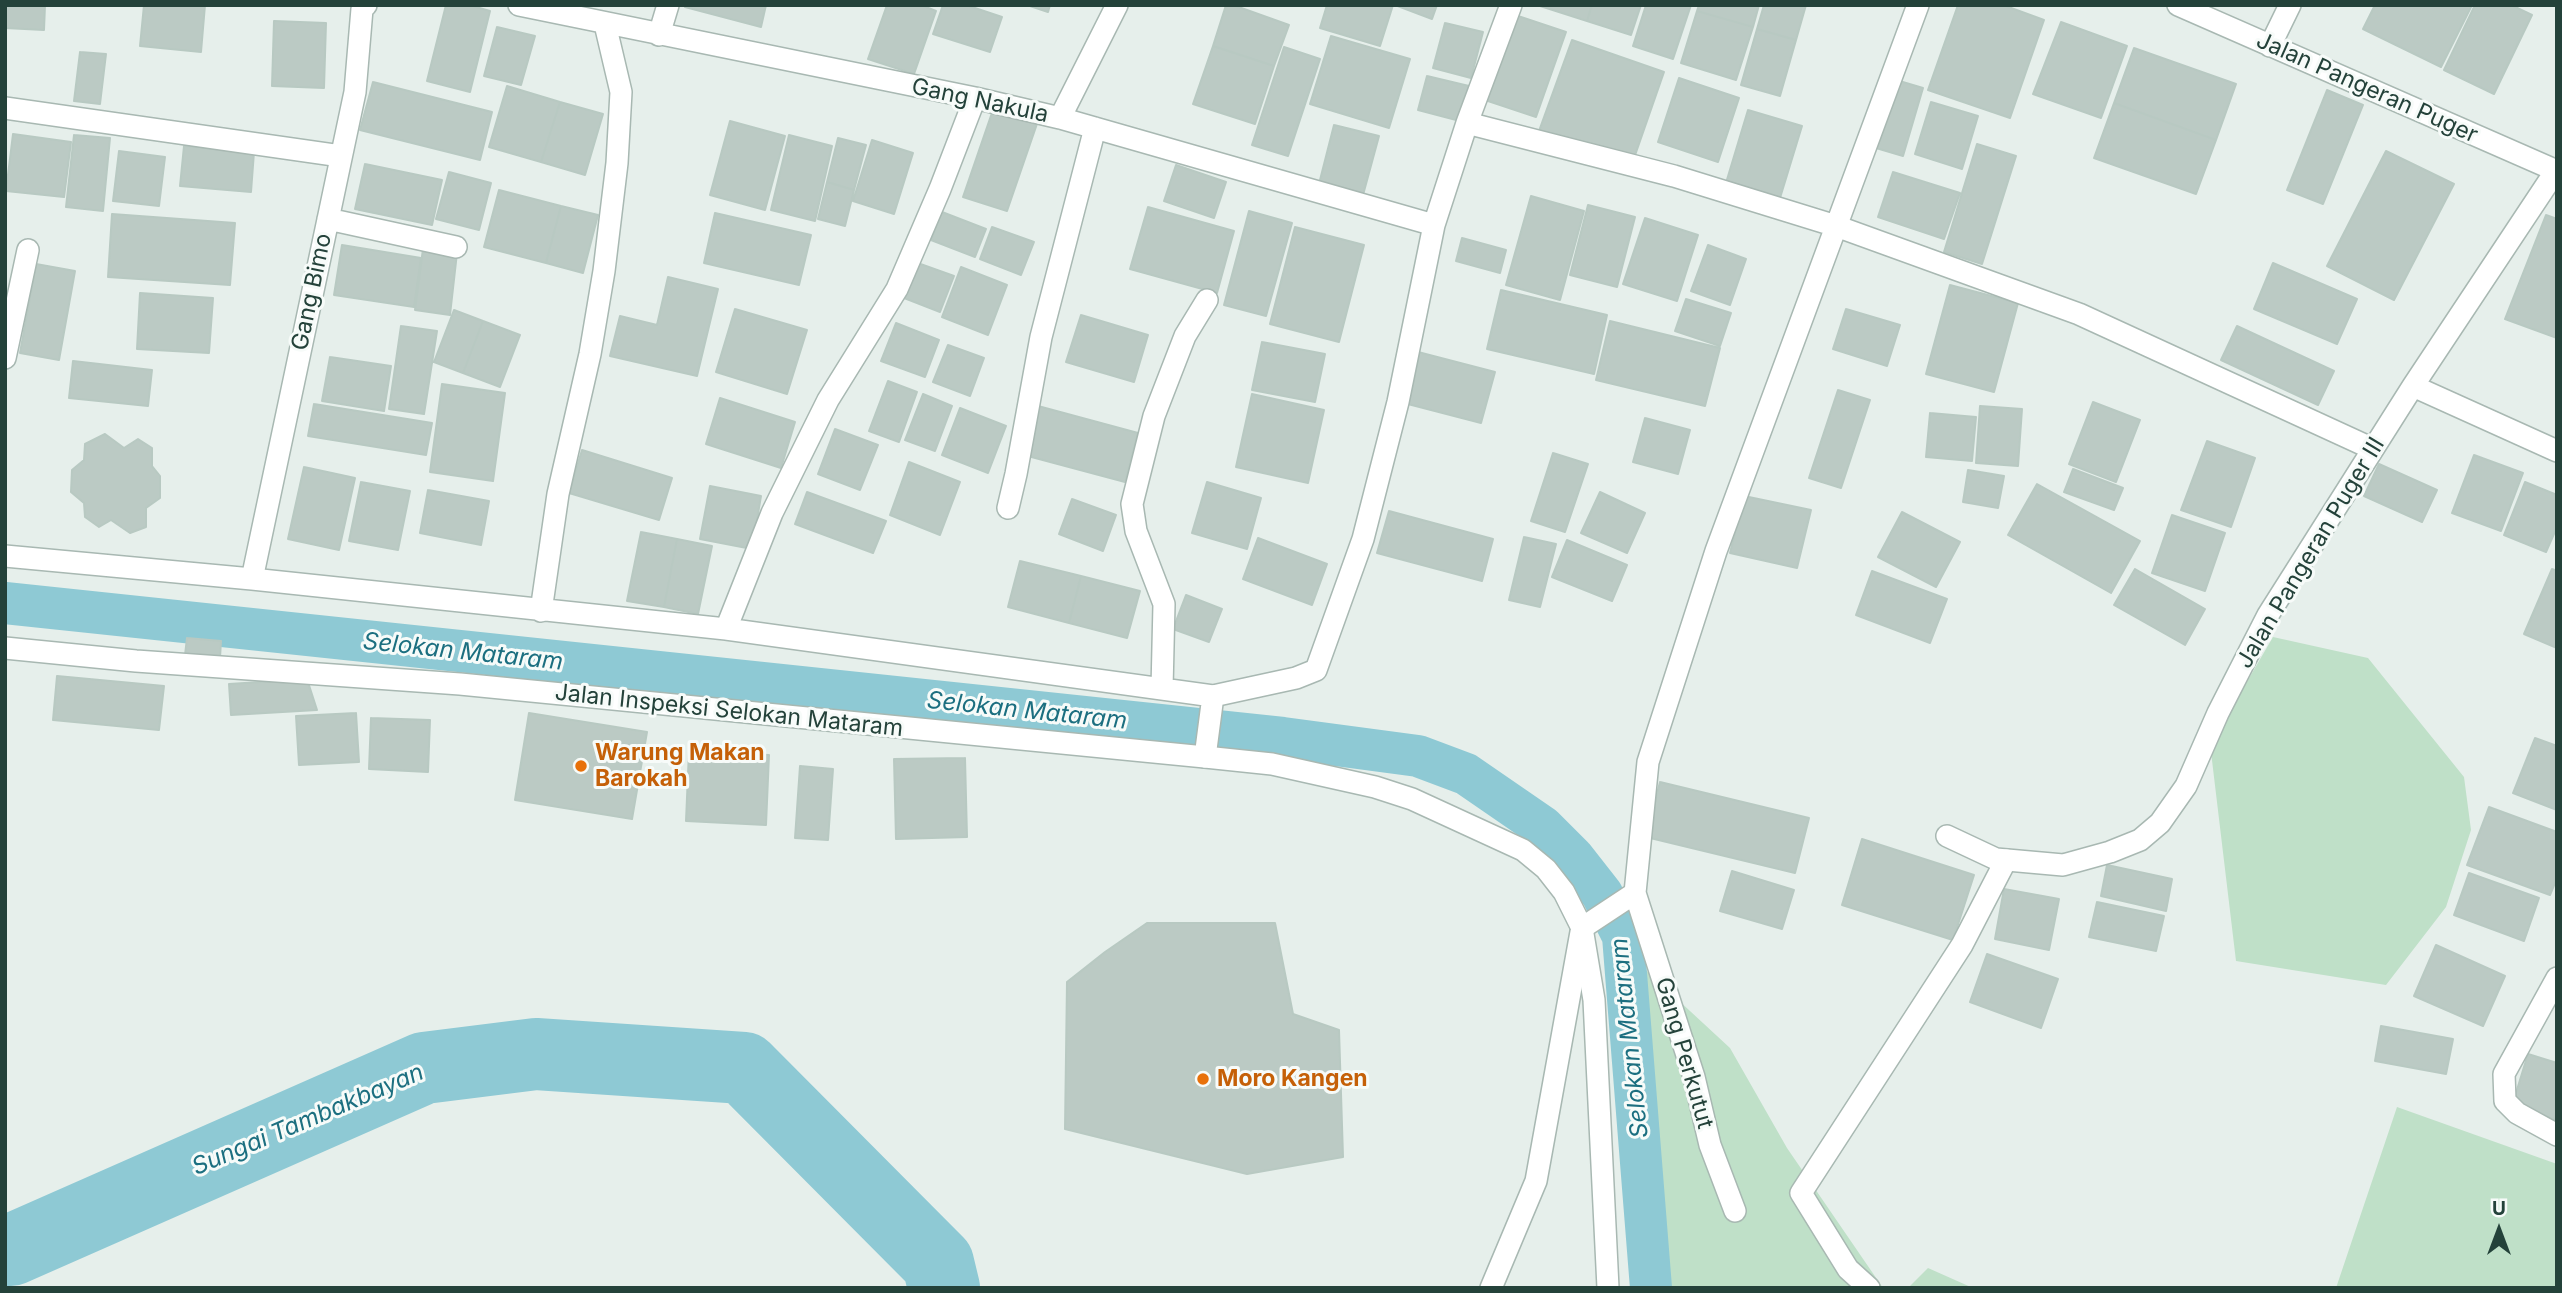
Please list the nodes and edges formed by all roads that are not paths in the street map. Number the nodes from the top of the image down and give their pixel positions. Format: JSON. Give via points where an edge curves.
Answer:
{"nodes":[{"id":1,"x":519,"y":5,"type":"edge"},
{"id":2,"x":668,"y":5,"type":"edge"},
{"id":3,"x":1117,"y":5,"type":"edge"},
{"id":4,"x":1511,"y":5,"type":"edge"},
{"id":5,"x":1918,"y":5,"type":"edge"},
{"id":6,"x":2178,"y":5,"type":"edge"},
{"id":7,"x":2290,"y":5,"type":"edge"},
{"id":8,"x":357,"y":7,"type":"edge"},
{"id":9,"x":605,"y":24,"type":"junction"},
{"id":10,"x":659,"y":35,"type":"junction"},
{"id":11,"x":2270,"y":46,"type":"junction"},
{"id":12,"x":975,"y":98,"type":"junction"},
{"id":13,"x":5,"y":108,"type":"edge"},
{"id":14,"x":1060,"y":118,"type":"junction"},
{"id":15,"x":1468,"y":123,"type":"junction"},
{"id":16,"x":1095,"y":128,"type":"junction"},
{"id":17,"x":341,"y":156,"type":"junction"},
{"id":18,"x":2556,"y":170,"type":"edge"},
{"id":19,"x":328,"y":219,"type":"junction"},
{"id":20,"x":1434,"y":225,"type":"junction"},
{"id":21,"x":1836,"y":226,"type":"junction"},
{"id":22,"x":456,"y":247,"type":"dead end"},
{"id":23,"x":28,"y":250,"type":"dead end"},
{"id":24,"x":1207,"y":300,"type":"dead end"},
{"id":25,"x":5,"y":358,"type":"edge"},
{"id":26,"x":2413,"y":386,"type":"junction"},
{"id":27,"x":2373,"y":449,"type":"junction"},
{"id":28,"x":2557,"y":451,"type":"edge"},
{"id":29,"x":1008,"y":508,"type":"dead end"},
{"id":30,"x":5,"y":556,"type":"edge"},
{"id":31,"x":252,"y":579,"type":"junction"},
{"id":32,"x":541,"y":611,"type":"junction"},
{"id":33,"x":726,"y":629,"type":"junction"},
{"id":34,"x":5,"y":648,"type":"edge"},
{"id":35,"x":1162,"y":689,"type":"junction"},
{"id":36,"x":1212,"y":702,"type":"junction"},
{"id":37,"x":1207,"y":751,"type":"junction"},
{"id":38,"x":1947,"y":836,"type":"dead end"},
{"id":39,"x":2006,"y":860,"type":"junction"},
{"id":40,"x":1630,"y":898,"type":"junction"},
{"id":41,"x":1589,"y":924,"type":"junction"},
{"id":42,"x":2556,"y":981,"type":"edge"},
{"id":43,"x":2557,"y":1135,"type":"edge"},
{"id":44,"x":1735,"y":1211,"type":"dead end"},
{"id":45,"x":1492,"y":1288,"type":"edge"},
{"id":46,"x":1608,"y":1288,"type":"edge"},
{"id":47,"x":1869,"y":1288,"type":"edge"}],
"edges":[{"from":1,"to":9,"type":"street","name":"Gang Nakula"},
{"from":2,"to":10,"type":"street"},
{"from":3,"to":14,"type":"street"},
{"from":4,"to":15,"type":"street"},
{"from":5,"to":21,"type":"street"},
{"from":6,"to":11,"type":"street","name":"Jalan Pangeran Puger"},
{"from":7,"to":11,"type":"street"},
{"from":8,"to":17,"type":"street","name":"Gang Bimo","via":[[355,92]]},
{"from":9,"to":10,"type":"street","name":"Gang Nakula"},
{"from":9,"to":32,"type":"street","via":[[621,92],[617,163],[592,343],[558,494]]},
{"from":10,"to":12,"type":"street","name":"Gang Nakula"},
{"from":11,"to":18,"type":"street","name":"Jalan Pangeran Puger"},
{"from":12,"to":14,"type":"street","name":"Gang Nakula"},
{"from":12,"to":33,"type":"street","via":[[897,289],[828,400],[772,513]]},
{"from":13,"to":17,"type":"street"},
{"from":14,"to":16,"type":"street","name":"Gang Nakula"},
{"from":15,"to":20,"type":"street"},
{"from":15,"to":21,"type":"street","via":[[1674,176]]},
{"from":16,"to":20,"type":"street","name":"Gang Nakula"},
{"from":16,"to":29,"type":"street","via":[[1041,337]]},
{"from":17,"to":19,"type":"street","name":"Gang Bimo"},
{"from":18,"to":26,"type":"street","name":"Jalan Pangeran Puger III"},
{"from":19,"to":22,"type":"street"},
{"from":19,"to":31,"type":"street","name":"Gang Bimo"},
{"from":20,"to":36,"type":"street","via":[[1398,402],[1363,539],[1315,670]]},
{"from":21,"to":27,"type":"street","via":[[2079,314]]},
{"from":21,"to":40,"type":"street","via":[[1716,551],[1648,762]]},
{"from":23,"to":25,"type":"street"},
{"from":24,"to":35,"type":"street","via":[[1185,336],[1154,416],[1132,504],[1136,531],[1164,604]]},
{"from":26,"to":27,"type":"street","name":"Jalan Pangeran Puger III"},
{"from":26,"to":28,"type":"street"},
{"from":27,"to":39,"type":"street","name":"Jalan Pangeran Puger III","via":[[2268,615],[2186,786],[2160,823],[2140,840],[2063,865]]},
{"from":30,"to":31,"type":"street"},
{"from":31,"to":32,"type":"street"},
{"from":32,"to":33,"type":"street"},
{"from":33,"to":35,"type":"street"},
{"from":34,"to":37,"type":"street","name":"Jalan Inspeksi Selokan Mataram"},
{"from":35,"to":36,"type":"street"},
{"from":36,"to":37,"type":"street"},
{"from":37,"to":41,"type":"street","name":"Jalan Inspeksi Selokan Mataram","via":[[1412,799],[1523,850],[1546,869]]},
{"from":38,"to":39,"type":"street","name":"Jalan Pangeran Puger III"},
{"from":39,"to":47,"type":"street","via":[[1962,945],[1801,1193],[1848,1269]]},
{"from":40,"to":41,"type":"street"},
{"from":40,"to":44,"type":"street","name":"Gang Perkutut","via":[[1694,1077],[1710,1145]]},
{"from":41,"to":45,"type":"street","via":[[1536,1181]]},
{"from":41,"to":46,"type":"street","name":"Jalan Inspeksi Selokan Mataram"},
{"from":42,"to":43,"type":"street","via":[[2504,1074],[2504,1089],[2505,1101],[2516,1113]]}]}
